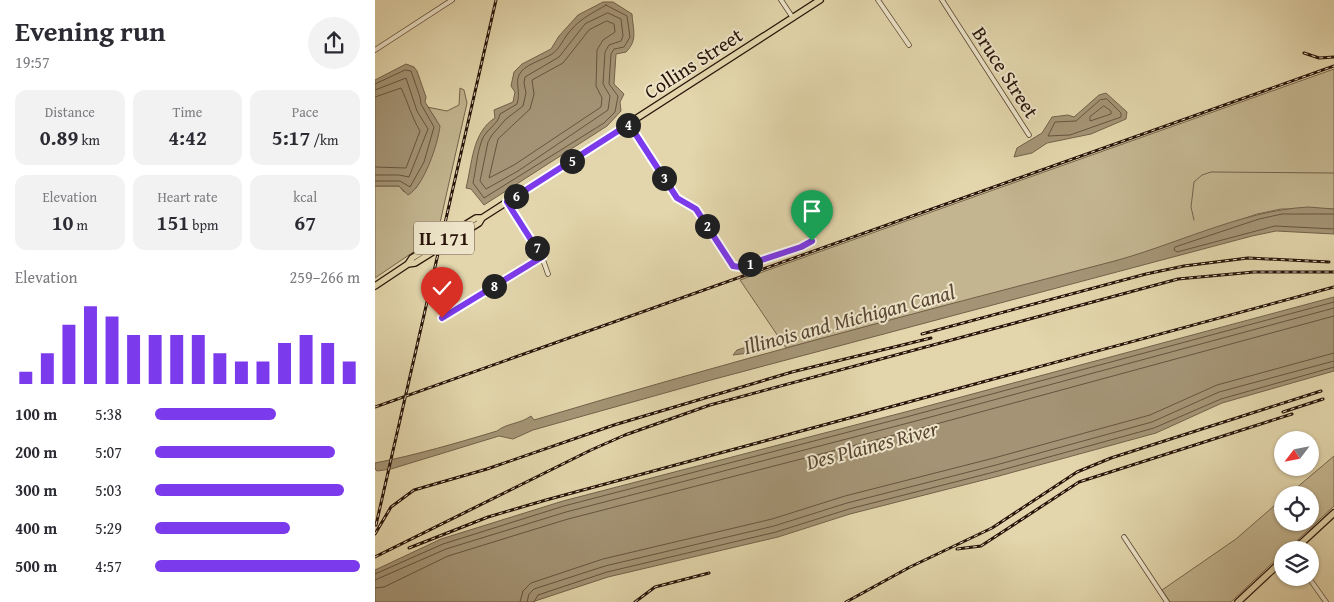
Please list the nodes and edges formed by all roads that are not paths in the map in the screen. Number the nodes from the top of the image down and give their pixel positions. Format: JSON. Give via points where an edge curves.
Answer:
{"nodes":[{"id":1,"x":452,"y":0,"type":"edge"},
{"id":2,"x":781,"y":0,"type":"edge"},
{"id":3,"x":820,"y":0,"type":"edge"},
{"id":4,"x":878,"y":0,"type":"edge"},
{"id":5,"x":942,"y":0,"type":"edge"},
{"id":6,"x":793,"y":18,"type":"junction"},
{"id":7,"x":909,"y":45,"type":"dead end"},
{"id":8,"x":375,"y":50,"type":"edge"},
{"id":9,"x":629,"y":124,"type":"junction"},
{"id":10,"x":1029,"y":136,"type":"dead end"},
{"id":11,"x":507,"y":202,"type":"junction"},
{"id":12,"x":805,"y":221,"type":"dead end"},
{"id":13,"x":542,"y":257,"type":"junction"},
{"id":14,"x":548,"y":274,"type":"dead end"},
{"id":15,"x":375,"y":286,"type":"edge"},
{"id":16,"x":442,"y":318,"type":"dead end"},
{"id":17,"x":1334,"y":513,"type":"edge"},
{"id":18,"x":1124,"y":537,"type":"dead end"},
{"id":19,"x":1304,"y":541,"type":"edge"},
{"id":20,"x":1274,"y":568,"type":"edge"},
{"id":21,"x":1315,"y":586,"type":"edge"},
{"id":22,"x":1167,"y":602,"type":"edge"},
{"id":23,"x":1238,"y":602,"type":"edge"},
{"id":24,"x":1326,"y":602,"type":"edge"}],
"edges":[{"from":1,"to":8,"type":"street"},
{"from":2,"to":6,"type":"street"},
{"from":3,"to":6,"type":"main road","name":"Collins Street","number":"IL 171"},
{"from":4,"to":7,"type":"street"},
{"from":5,"to":10,"type":"street","name":"Bruce Street"},
{"from":6,"to":9,"type":"main road","name":"Collins Street","number":"IL 171"},
{"from":9,"to":11,"type":"main road","name":"Collins Street","number":"IL 171"},
{"from":9,"to":12,"type":"street","via":[[677,198],[696,209],[733,266],[740,267],[808,244],[813,235]]},
{"from":11,"to":13,"type":"street"},
{"from":11,"to":15,"type":"main road","name":"Collins Street","number":"IL 171","via":[[479,223]]},
{"from":13,"to":14,"type":"street"},
{"from":13,"to":16,"type":"street"},
{"from":17,"to":19,"type":"main road"},
{"from":18,"to":22,"type":"street"},
{"from":20,"to":23,"type":"main road"},
{"from":21,"to":24,"type":"street"}]}
